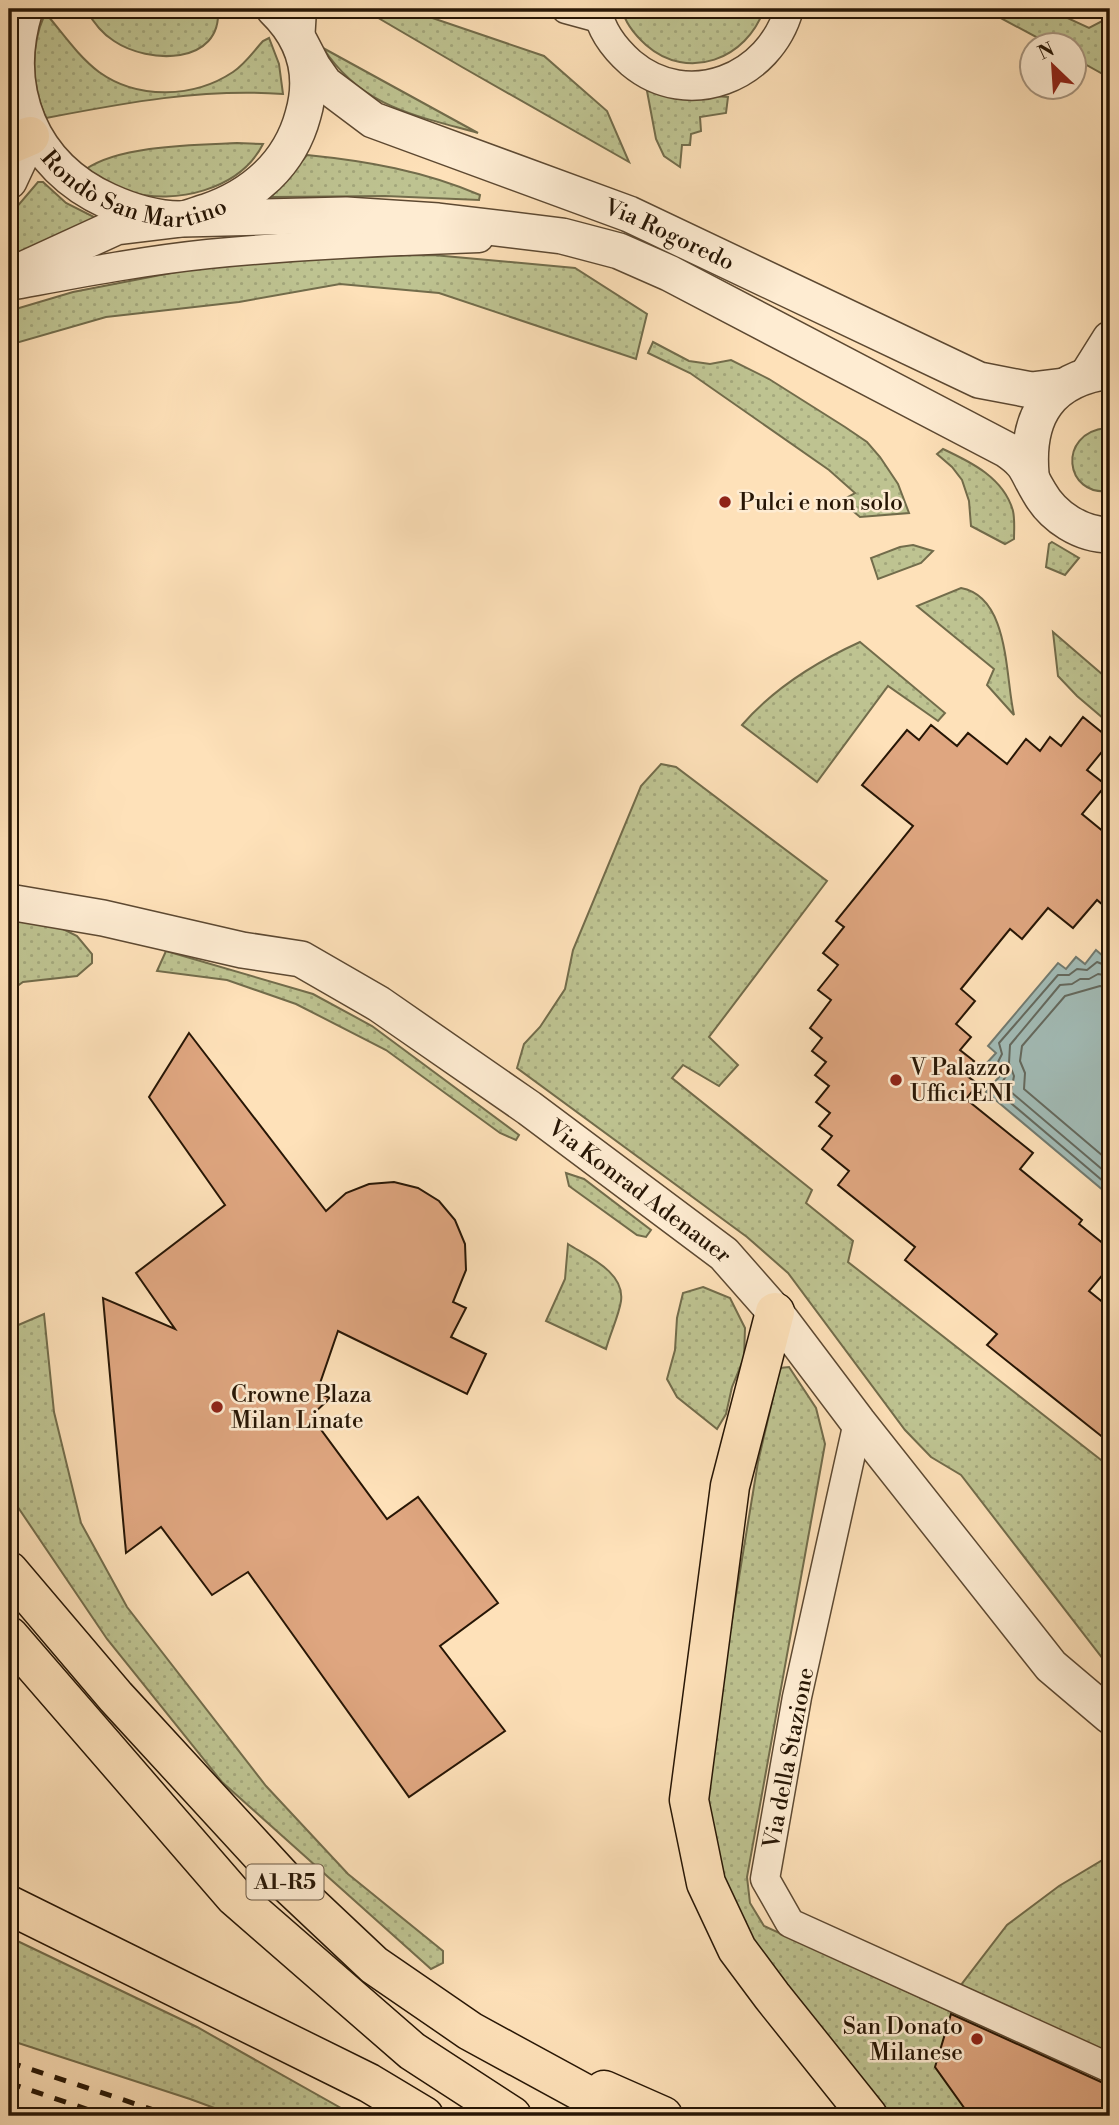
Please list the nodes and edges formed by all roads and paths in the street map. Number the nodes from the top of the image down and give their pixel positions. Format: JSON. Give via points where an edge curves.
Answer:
{"nodes":[{"id":1,"x":274,"y":9,"type":"edge"},
{"id":2,"x":566,"y":9,"type":"edge"},
{"id":3,"x":789,"y":9,"type":"edge"},
{"id":4,"x":23,"y":11,"type":"edge"},
{"id":5,"x":598,"y":13,"type":"edge"},
{"id":6,"x":301,"y":25,"type":"edge"},
{"id":7,"x":19,"y":140,"type":"edge"},
{"id":8,"x":9,"y":181,"type":"edge"},
{"id":9,"x":182,"y":219,"type":"junction"},
{"id":10,"x":562,"y":236,"type":"junction"},
{"id":11,"x":9,"y":276,"type":"edge"},
{"id":12,"x":9,"y":286,"type":"edge"},
{"id":13,"x":1110,"y":339,"type":"edge"},
{"id":14,"x":1087,"y":377,"type":"edge"},
{"id":15,"x":1031,"y":474,"type":"junction"},
{"id":16,"x":1110,"y":535,"type":"edge"},
{"id":17,"x":9,"y":902,"type":"edge"},
{"id":18,"x":775,"y":1312,"type":"junction"},
{"id":19,"x":858,"y":1422,"type":"junction"},
{"id":20,"x":9,"y":1571,"type":"edge"},
{"id":21,"x":9,"y":1636,"type":"edge"},
{"id":22,"x":1110,"y":1716,"type":"edge"},
{"id":23,"x":9,"y":1905,"type":"edge"},
{"id":24,"x":470,"y":2031,"type":"junction"},
{"id":25,"x":1110,"y":2068,"type":"edge"},
{"id":26,"x":424,"y":2116,"type":"edge"},
{"id":27,"x":512,"y":2116,"type":"edge"},
{"id":28,"x":626,"y":2116,"type":"edge"},
{"id":29,"x":663,"y":2116,"type":"edge"},
{"id":30,"x":869,"y":2116,"type":"edge"}],
"edges":[{"from":1,"to":6,"type":"street","name":"Rondò San Martino","via":[[288,23]]},
{"from":2,"to":5,"type":"street"},
{"from":3,"to":5,"type":"street","via":[[774,43],[754,65],[728,80],[698,86],[668,83],[641,71],[618,52]]},
{"from":4,"to":7,"type":"street","name":"Rondò San Martino","via":[[13,71]]},
{"from":6,"to":9,"type":"street","name":"Rondò San Martino","via":[[308,87],[293,145],[270,174],[246,193]]},
{"from":6,"to":14,"type":"street","name":"Via Rogoredo","via":[[313,67],[326,84],[373,120],[629,214],[979,380],[1031,390]]},
{"from":7,"to":8,"type":"street"},
{"from":7,"to":9,"type":"street","name":"Rondò San Martino","via":[[43,153],[71,180],[112,203],[148,215]]},
{"from":9,"to":10,"type":"street","via":[[346,215]]},
{"from":9,"to":11,"type":"street","via":[[116,227]]},
{"from":10,"to":12,"type":"street","via":[[207,254]]},
{"from":10,"to":15,"type":"street","via":[[619,251],[669,273],[1007,450]]},
{"from":13,"to":14,"type":"street"},
{"from":14,"to":15,"type":"street","via":[[1046,403],[1034,425]]},
{"from":15,"to":16,"type":"street","via":[[1048,506],[1063,520]]},
{"from":17,"to":18,"type":"street","name":"Via Konrad Adenauer","via":[[300,959],[379,1004],[529,1108],[724,1254]]},
{"from":18,"to":19,"type":"street","name":"Via Konrad Adenauer"},
{"from":18,"to":30,"type":"highway","via":[[730,1486],[689,1800],[706,1883],[737,1949]]},
{"from":19,"to":22,"type":"street","name":"Via Konrad Adenauer","via":[[1051,1666]]},
{"from":19,"to":25,"type":"street","name":"Via della Stazione","via":[[797,1697],[765,1879],[790,1923]]},
{"from":20,"to":24,"type":"highway","number":"A1-R5","via":[[116,1697],[288,1884],[374,1965]]},
{"from":21,"to":27,"type":"highway","number":"A1-R5","via":[[235,1897],[412,2051]]},
{"from":23,"to":26,"type":"highway","via":[[369,2083]]},
{"from":24,"to":28,"type":"highway","number":"A1-R5"},
{"from":24,"to":29,"type":"highway"}]}
